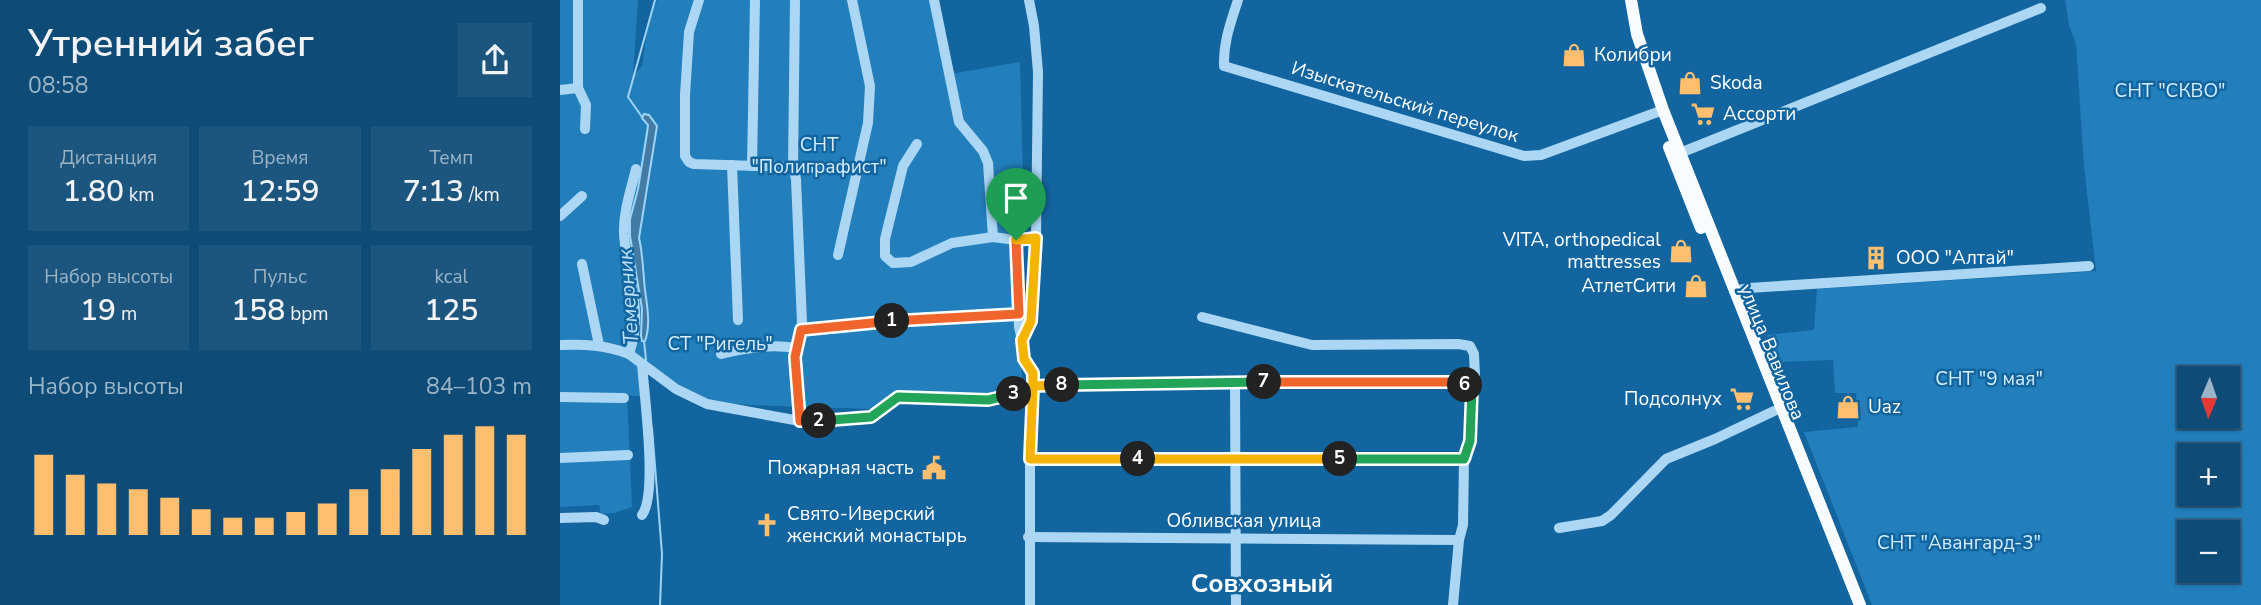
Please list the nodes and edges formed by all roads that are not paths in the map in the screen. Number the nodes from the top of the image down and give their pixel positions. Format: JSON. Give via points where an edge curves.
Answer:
{"nodes":[{"id":1,"x":578,"y":0,"type":"edge"},
{"id":2,"x":699,"y":0,"type":"edge"},
{"id":3,"x":755,"y":0,"type":"edge"},
{"id":4,"x":795,"y":0,"type":"edge"},
{"id":5,"x":852,"y":0,"type":"edge"},
{"id":6,"x":934,"y":0,"type":"edge"},
{"id":7,"x":1029,"y":0,"type":"edge"},
{"id":8,"x":1238,"y":0,"type":"edge"},
{"id":9,"x":1623,"y":0,"type":"edge"},
{"id":10,"x":1631,"y":0,"type":"edge"},
{"id":11,"x":2041,"y":8,"type":"dead end"},
{"id":12,"x":578,"y":88,"type":"junction"},
{"id":13,"x":560,"y":90,"type":"edge"},
{"id":14,"x":1659,"y":112,"type":"junction"},
{"id":15,"x":585,"y":129,"type":"dead end"},
{"id":16,"x":917,"y":144,"type":"dead end"},
{"id":17,"x":1680,"y":153,"type":"junction"},
{"id":18,"x":732,"y":165,"type":"junction"},
{"id":19,"x":752,"y":166,"type":"junction"},
{"id":20,"x":793,"y":167,"type":"junction"},
{"id":21,"x":636,"y":169,"type":"dead end"},
{"id":22,"x":857,"y":169,"type":"junction"},
{"id":23,"x":582,"y":196,"type":"dead end"},
{"id":24,"x":560,"y":216,"type":"edge"},
{"id":25,"x":993,"y":237,"type":"junction"},
{"id":26,"x":1036,"y":238,"type":"junction"},
{"id":27,"x":1016,"y":240,"type":"junction"},
{"id":28,"x":838,"y":255,"type":"dead end"},
{"id":29,"x":582,"y":264,"type":"dead end"},
{"id":30,"x":2088,"y":266,"type":"dead end"},
{"id":31,"x":1734,"y":291,"type":"junction"},
{"id":32,"x":1019,"y":314,"type":"junction"},
{"id":33,"x":1202,"y":317,"type":"dead end"},
{"id":34,"x":738,"y":320,"type":"dead end"},
{"id":35,"x":801,"y":330,"type":"junction"},
{"id":36,"x":1022,"y":340,"type":"junction"},
{"id":37,"x":560,"y":345,"type":"edge"},
{"id":38,"x":599,"y":345,"type":"junction"},
{"id":39,"x":796,"y":348,"type":"junction"},
{"id":40,"x":629,"y":354,"type":"junction"},
{"id":41,"x":721,"y":354,"type":"dead end"},
{"id":42,"x":642,"y":364,"type":"junction"},
{"id":43,"x":1235,"y":382,"type":"junction"},
{"id":44,"x":1033,"y":386,"type":"junction"},
{"id":45,"x":1472,"y":388,"type":"junction"},
{"id":46,"x":560,"y":397,"type":"edge"},
{"id":47,"x":624,"y":398,"type":"dead end"},
{"id":48,"x":1774,"y":411,"type":"junction"},
{"id":49,"x":800,"y":421,"type":"junction"},
{"id":50,"x":628,"y":455,"type":"dead end"},
{"id":51,"x":560,"y":458,"type":"edge"},
{"id":52,"x":1030,"y":459,"type":"junction"},
{"id":53,"x":1235,"y":459,"type":"junction"},
{"id":54,"x":1464,"y":459,"type":"junction"},
{"id":55,"x":642,"y":515,"type":"dead end"},
{"id":56,"x":560,"y":518,"type":"edge"},
{"id":57,"x":604,"y":520,"type":"dead end"},
{"id":58,"x":1559,"y":528,"type":"dead end"},
{"id":59,"x":1028,"y":537,"type":"junction"},
{"id":60,"x":1236,"y":538,"type":"junction"},
{"id":61,"x":1459,"y":540,"type":"junction"},
{"id":62,"x":1030,"y":605,"type":"edge"},
{"id":63,"x":1236,"y":605,"type":"edge"},
{"id":64,"x":1453,"y":605,"type":"edge"},
{"id":65,"x":1852,"y":605,"type":"edge"},
{"id":66,"x":1860,"y":605,"type":"edge"}],
"edges":[{"from":1,"to":12,"type":"street"},
{"from":2,"to":18,"type":"street","via":[[689,32],[685,156],[694,164]]},
{"from":3,"to":19,"type":"street"},
{"from":4,"to":20,"type":"street"},
{"from":5,"to":22,"type":"street","via":[[870,86],[868,122]]},
{"from":6,"to":25,"type":"street","via":[[958,122],[988,163]]},
{"from":7,"to":26,"type":"street","via":[[1038,72]]},
{"from":8,"to":14,"type":"street","name":"Изыскательский переулок","via":[[1224,65],[1524,156],[1541,155]]},
{"from":9,"to":14,"type":"main road","name":"улица Вавилова","via":[[1635,55]]},
{"from":10,"to":14,"type":"main road","name":"улица Вавилова"},
{"from":11,"to":17,"type":"street"},
{"from":12,"to":13,"type":"street"},
{"from":12,"to":15,"type":"street","via":[[586,105]]},
{"from":14,"to":17,"type":"main road","name":"улица Вавилова"},
{"from":14,"to":48,"type":"main road","name":"улица Вавилова"},
{"from":16,"to":25,"type":"street","via":[[903,166],[885,239],[886,256],[893,263],[911,262],[952,243]]},
{"from":17,"to":31,"type":"main road","name":"улица Вавилова"},
{"from":18,"to":19,"type":"street"},
{"from":18,"to":34,"type":"street"},
{"from":19,"to":20,"type":"street"},
{"from":20,"to":22,"type":"street"},
{"from":20,"to":35,"type":"street"},
{"from":21,"to":40,"type":"street","via":[[624,223],[637,314]]},
{"from":22,"to":28,"type":"street"},
{"from":23,"to":24,"type":"street"},
{"from":25,"to":27,"type":"street"},
{"from":26,"to":27,"type":"street"},
{"from":26,"to":36,"type":"street","via":[[1031,321]]},
{"from":27,"to":32,"type":"street"},
{"from":29,"to":38,"type":"street"},
{"from":30,"to":31,"type":"street"},
{"from":31,"to":66,"type":"main road","name":"улица Вавилова"},
{"from":32,"to":35,"type":"street"},
{"from":32,"to":36,"type":"street"},
{"from":33,"to":45,"type":"street","via":[[1312,345],[1470,346],[1475,354]]},
{"from":35,"to":39,"type":"street"},
{"from":36,"to":44,"type":"street"},
{"from":37,"to":38,"type":"street"},
{"from":38,"to":40,"type":"street"},
{"from":39,"to":41,"type":"street","via":[[776,345]]},
{"from":39,"to":49,"type":"street"},
{"from":40,"to":42,"type":"street"},
{"from":42,"to":49,"type":"street","via":[[684,394],[707,404]]},
{"from":42,"to":55,"type":"street","via":[[649,482]]},
{"from":43,"to":44,"type":"street"},
{"from":43,"to":45,"type":"street","via":[[1459,382]]},
{"from":43,"to":53,"type":"street"},
{"from":44,"to":49,"type":"street","via":[[988,400],[898,397],[871,417]]},
{"from":44,"to":52,"type":"street"},
{"from":45,"to":54,"type":"street","via":[[1470,441]]},
{"from":46,"to":47,"type":"street"},
{"from":48,"to":58,"type":"street","via":[[1666,458],[1602,521]]},
{"from":48,"to":65,"type":"main road","name":"улица Вавилова"},
{"from":50,"to":51,"type":"street"},
{"from":52,"to":53,"type":"street"},
{"from":52,"to":59,"type":"street"},
{"from":53,"to":54,"type":"street"},
{"from":53,"to":60,"type":"street"},
{"from":54,"to":61,"type":"street"},
{"from":56,"to":57,"type":"street"},
{"from":59,"to":60,"type":"street","name":"Обливская улица"},
{"from":59,"to":62,"type":"street"},
{"from":60,"to":61,"type":"street","name":"Обливская улица"},
{"from":60,"to":63,"type":"street"},
{"from":61,"to":64,"type":"street"}]}
